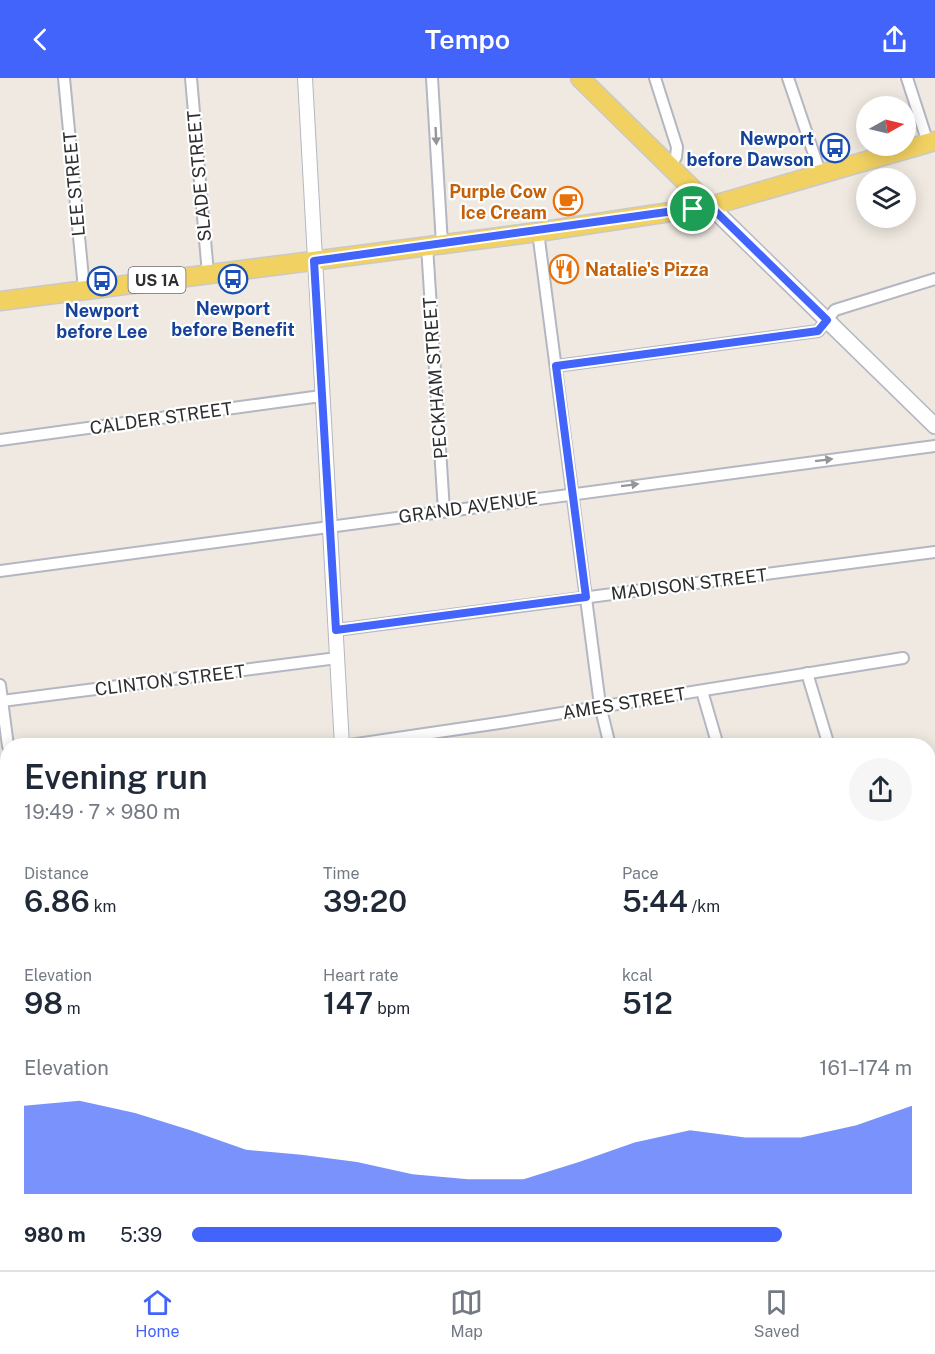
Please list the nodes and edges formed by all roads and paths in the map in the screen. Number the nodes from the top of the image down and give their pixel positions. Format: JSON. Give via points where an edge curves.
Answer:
{"nodes":[{"id":1,"x":64,"y":78,"type":"edge"},
{"id":2,"x":191,"y":78,"type":"edge"},
{"id":3,"x":305,"y":78,"type":"edge"},
{"id":4,"x":432,"y":78,"type":"edge"},
{"id":5,"x":580,"y":78,"type":"edge"},
{"id":6,"x":655,"y":78,"type":"edge"},
{"id":7,"x":788,"y":78,"type":"edge"},
{"id":8,"x":907,"y":78,"type":"edge"},
{"id":9,"x":932,"y":142,"type":"edge"},
{"id":10,"x":670,"y":166,"type":"junction"},
{"id":11,"x":821,"y":175,"type":"junction"},
{"id":12,"x":710,"y":206,"type":"junction"},
{"id":13,"x":538,"y":232,"type":"junction"},
{"id":14,"x":434,"y":245,"type":"junction"},
{"id":15,"x":314,"y":261,"type":"junction"},
{"id":16,"x":208,"y":274,"type":"junction"},
{"id":17,"x":935,"y":279,"type":"edge"},
{"id":18,"x":84,"y":289,"type":"junction"},
{"id":19,"x":0,"y":301,"type":"edge"},
{"id":20,"x":827,"y":320,"type":"junction"},
{"id":21,"x":556,"y":366,"type":"junction"},
{"id":22,"x":321,"y":396,"type":"junction"},
{"id":23,"x":935,"y":426,"type":"edge"},
{"id":24,"x":0,"y":440,"type":"edge"},
{"id":25,"x":935,"y":446,"type":"edge"},
{"id":26,"x":572,"y":493,"type":"junction"},
{"id":27,"x":444,"y":511,"type":"junction"},
{"id":28,"x":329,"y":526,"type":"junction"},
{"id":29,"x":935,"y":552,"type":"edge"},
{"id":30,"x":0,"y":571,"type":"edge"},
{"id":31,"x":586,"y":597,"type":"junction"},
{"id":32,"x":336,"y":630,"type":"junction"},
{"id":33,"x":337,"y":658,"type":"junction"},
{"id":34,"x":903,"y":658,"type":"dead end"},
{"id":35,"x":807,"y":673,"type":"junction"},
{"id":36,"x":0,"y":685,"type":"edge"},
{"id":37,"x":702,"y":691,"type":"junction"},
{"id":38,"x":2,"y":701,"type":"junction"},
{"id":39,"x":600,"y":705,"type":"junction"},
{"id":40,"x":5,"y":738,"type":"edge"},
{"id":41,"x":342,"y":738,"type":"edge"},
{"id":42,"x":397,"y":738,"type":"edge"},
{"id":43,"x":608,"y":738,"type":"edge"},
{"id":44,"x":716,"y":738,"type":"edge"},
{"id":45,"x":827,"y":738,"type":"edge"}],
"edges":[{"from":1,"to":18,"type":"street","name":"LEE STREET"},
{"from":2,"to":16,"type":"street","name":"SLADE STREET"},
{"from":3,"to":15,"type":"street"},
{"from":4,"to":14,"type":"street","name":"PECKHAM STREET","one_way":true},
{"from":5,"to":10,"type":"main road"},
{"from":6,"to":10,"type":"street","via":[[677,147]]},
{"from":7,"to":11,"type":"street"},
{"from":8,"to":9,"type":"street"},
{"from":9,"to":11,"type":"main road","number":"US 1A"},
{"from":10,"to":12,"type":"main road"},
{"from":11,"to":12,"type":"main road","number":"US 1A"},
{"from":12,"to":13,"type":"main road","number":"US 1A"},
{"from":12,"to":20,"type":"main road"},
{"from":13,"to":14,"type":"main road","number":"US 1A"},
{"from":13,"to":21,"type":"street"},
{"from":14,"to":15,"type":"main road","number":"US 1A"},
{"from":14,"to":27,"type":"street","name":"PECKHAM STREET"},
{"from":15,"to":16,"type":"main road","number":"US 1A"},
{"from":15,"to":22,"type":"street"},
{"from":16,"to":18,"type":"main road","number":"US 1A"},
{"from":17,"to":20,"type":"street","via":[[835,310]]},
{"from":18,"to":19,"type":"main road","number":"US 1A"},
{"from":20,"to":21,"type":"street","via":[[818,331]]},
{"from":20,"to":23,"type":"main road"},
{"from":21,"to":26,"type":"street"},
{"from":22,"to":24,"type":"street","name":"CALDER STREET"},
{"from":22,"to":28,"type":"street"},
{"from":26,"to":25,"type":"street","name":"GRAND AVENUE","one_way":true},
{"from":26,"to":27,"type":"street","name":"GRAND AVENUE"},
{"from":26,"to":31,"type":"street"},
{"from":27,"to":28,"type":"street","name":"GRAND AVENUE"},
{"from":28,"to":30,"type":"street","name":"GRAND AVENUE"},
{"from":28,"to":32,"type":"street"},
{"from":29,"to":31,"type":"street","name":"MADISON STREET"},
{"from":31,"to":32,"type":"street","name":"MADISON STREET"},
{"from":31,"to":39,"type":"street"},
{"from":32,"to":33,"type":"street"},
{"from":33,"to":38,"type":"street","name":"CLINTON STREET"},
{"from":33,"to":41,"type":"street"},
{"from":34,"to":35,"type":"street","name":"AMES STREET"},
{"from":35,"to":37,"type":"street","name":"AMES STREET"},
{"from":35,"to":45,"type":"street"},
{"from":36,"to":38,"type":"street"},
{"from":37,"to":39,"type":"street","name":"AMES STREET"},
{"from":37,"to":44,"type":"street"},
{"from":38,"to":40,"type":"street"},
{"from":39,"to":42,"type":"street","name":"AMES STREET"},
{"from":39,"to":43,"type":"street"}]}
